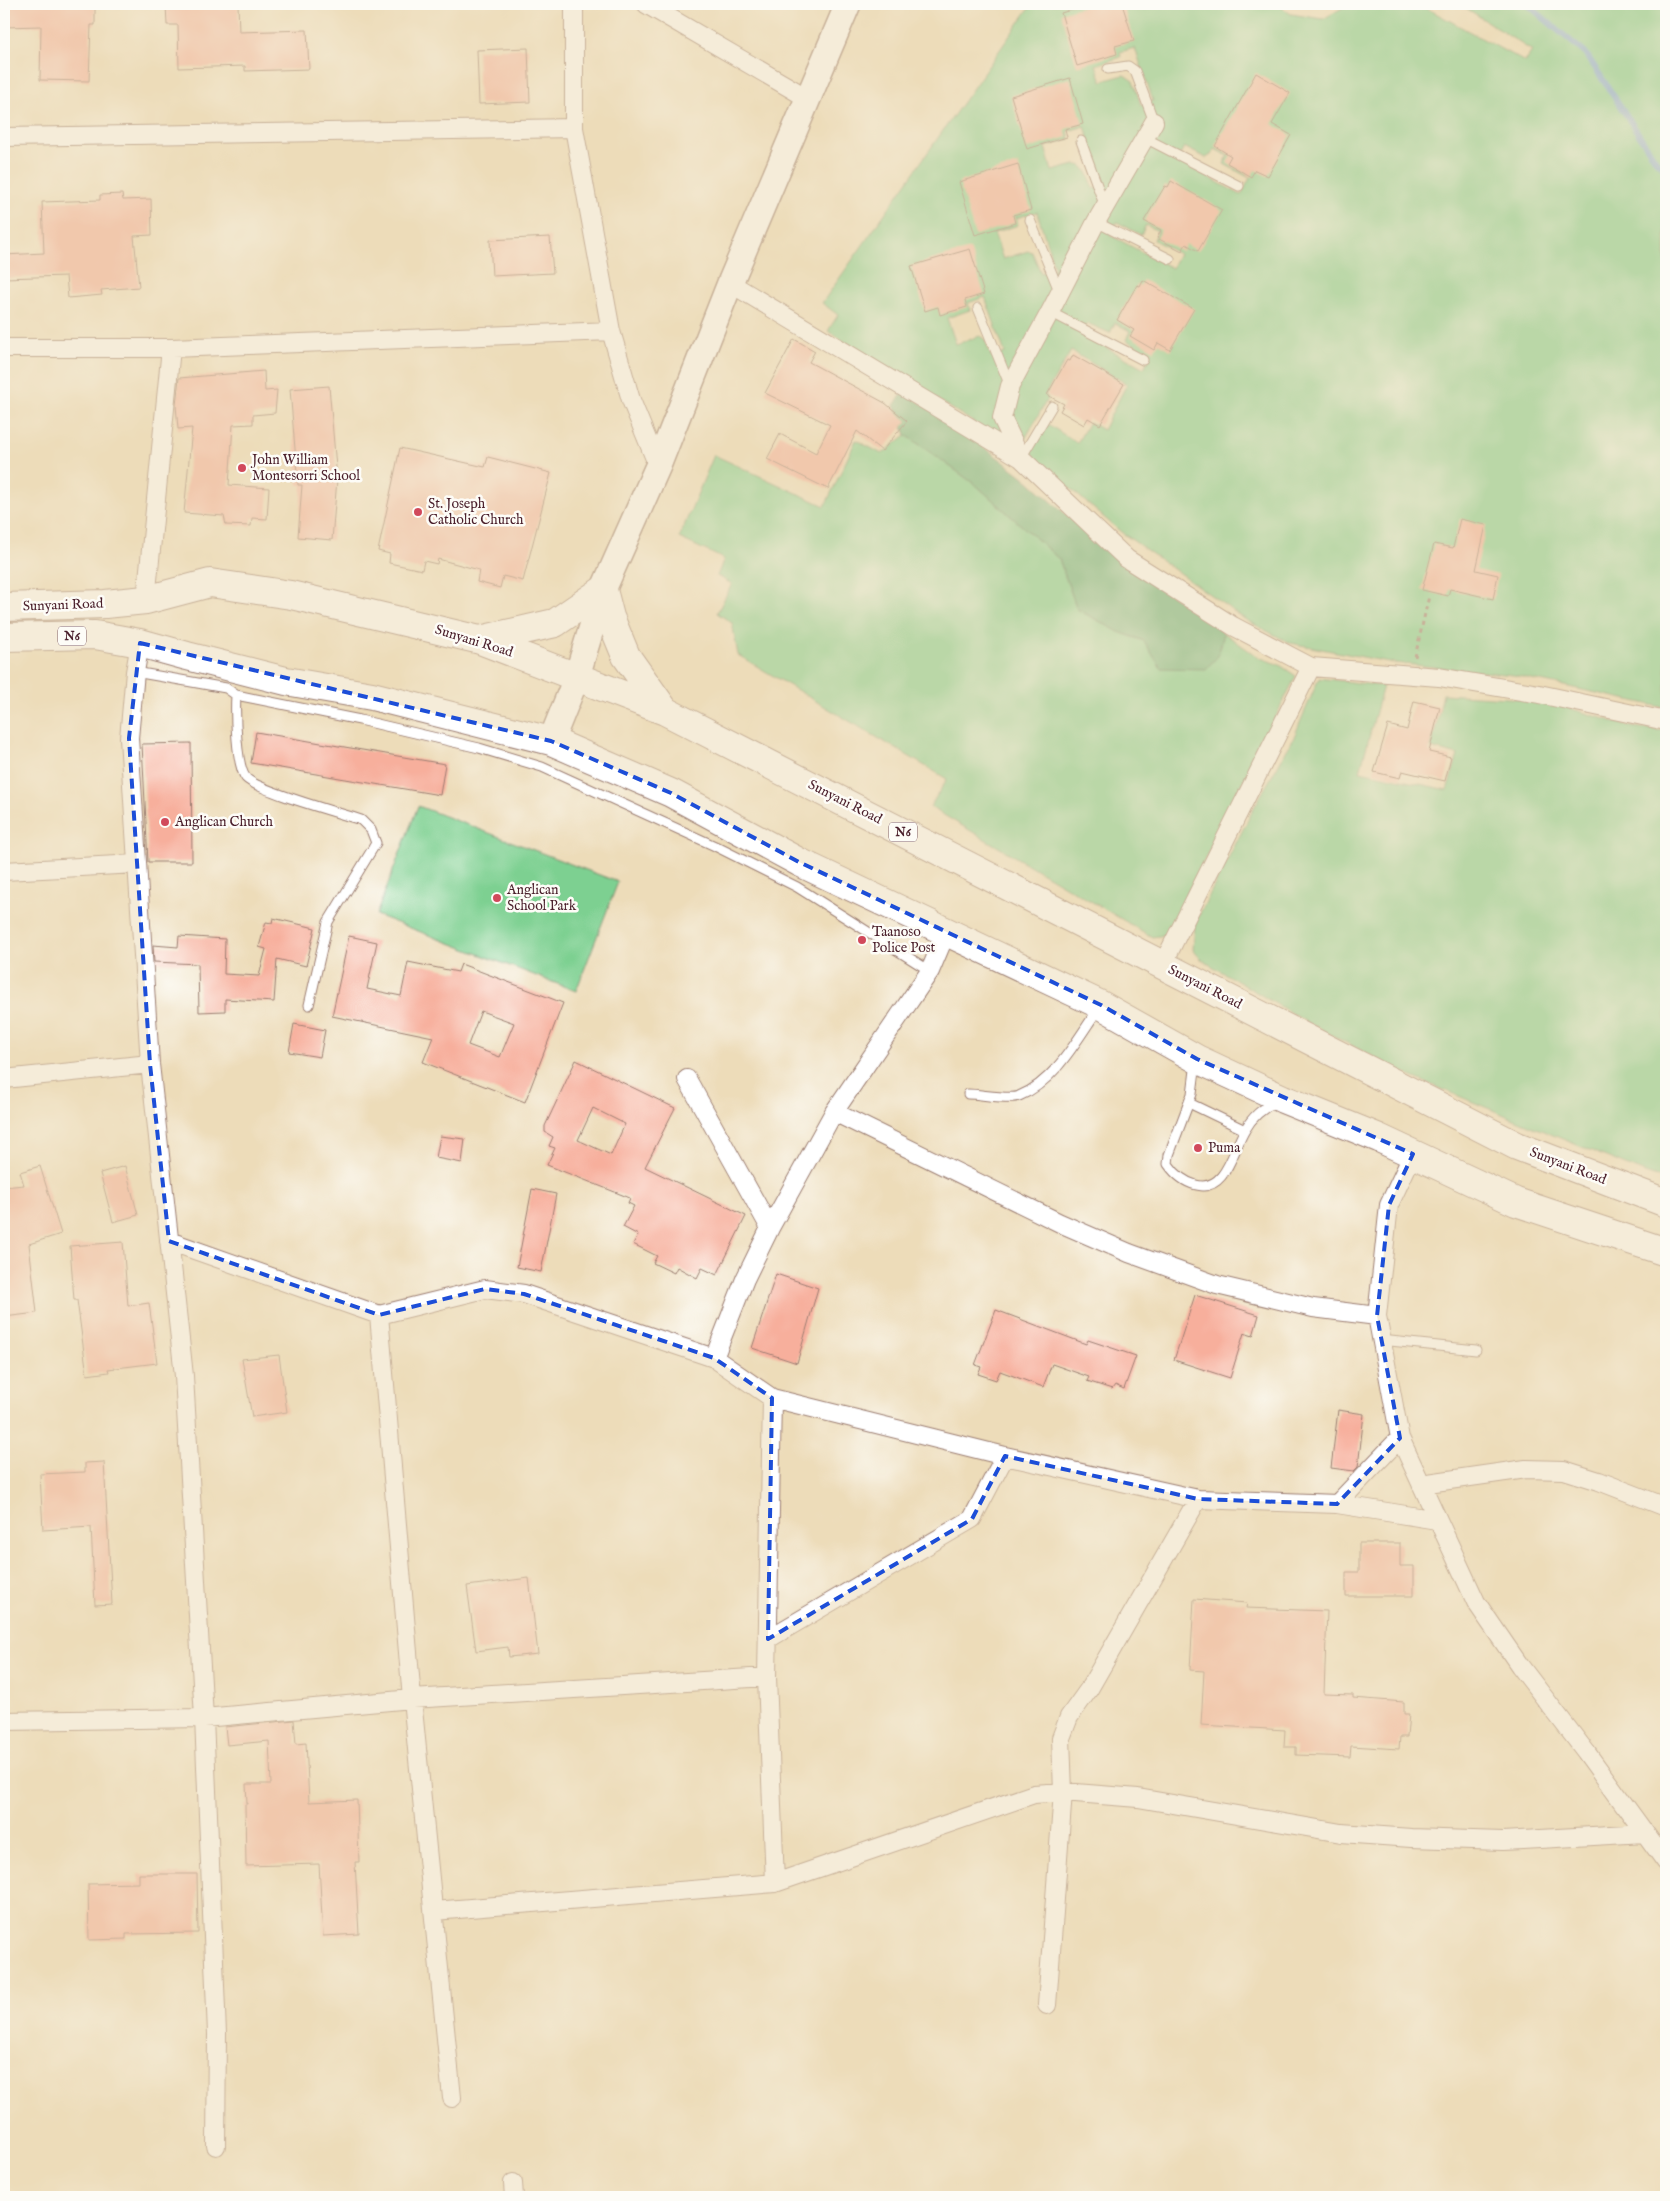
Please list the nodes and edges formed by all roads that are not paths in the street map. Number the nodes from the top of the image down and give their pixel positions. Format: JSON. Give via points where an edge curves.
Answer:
{"nodes":[{"id":1,"x":574,"y":4,"type":"edge"},
{"id":2,"x":646,"y":4,"type":"edge"},
{"id":3,"x":848,"y":4,"type":"edge"},
{"id":4,"x":1108,"y":69,"type":"dead end"},
{"id":5,"x":809,"y":99,"type":"junction"},
{"id":6,"x":1154,"y":122,"type":"joint"},
{"id":7,"x":574,"y":128,"type":"junction"},
{"id":8,"x":4,"y":138,"type":"edge"},
{"id":9,"x":1144,"y":138,"type":"junction"},
{"id":10,"x":1081,"y":141,"type":"dead end"},
{"id":11,"x":1239,"y":186,"type":"dead end"},
{"id":12,"x":1105,"y":207,"type":"junction"},
{"id":13,"x":1030,"y":220,"type":"dead end"},
{"id":14,"x":1096,"y":222,"type":"junction"},
{"id":15,"x":1170,"y":259,"type":"dead end"},
{"id":16,"x":730,"y":283,"type":"junction"},
{"id":17,"x":1060,"y":293,"type":"junction"},
{"id":18,"x":978,"y":308,"type":"dead end"},
{"id":19,"x":1050,"y":312,"type":"junction"},
{"id":20,"x":611,"y":331,"type":"junction"},
{"id":21,"x":4,"y":348,"type":"edge"},
{"id":22,"x":170,"y":348,"type":"junction"},
{"id":23,"x":1143,"y":360,"type":"dead end"},
{"id":24,"x":1010,"y":386,"type":"junction"},
{"id":25,"x":1052,"y":406,"type":"dead end"},
{"id":26,"x":1021,"y":458,"type":"junction"},
{"id":27,"x":658,"y":466,"type":"junction"},
{"id":28,"x":603,"y":590,"type":"junction"},
{"id":29,"x":146,"y":600,"type":"junction"},
{"id":30,"x":4,"y":607,"type":"edge"},
{"id":31,"x":4,"y":637,"type":"edge"},
{"id":32,"x":480,"y":640,"type":"junction"},
{"id":33,"x":140,"y":642,"type":"junction"},
{"id":34,"x":1311,"y":667,"type":"junction"},
{"id":35,"x":135,"y":672,"type":"junction"},
{"id":36,"x":577,"y":676,"type":"junction"},
{"id":37,"x":236,"y":695,"type":"junction"},
{"id":38,"x":665,"y":711,"type":"junction"},
{"id":39,"x":1666,"y":721,"type":"edge"},
{"id":40,"x":551,"y":741,"type":"junction"},
{"id":41,"x":137,"y":864,"type":"junction"},
{"id":42,"x":4,"y":871,"type":"edge"},
{"id":43,"x":946,"y":933,"type":"junction"},
{"id":44,"x":1162,"y":966,"type":"junction"},
{"id":45,"x":930,"y":971,"type":"junction"},
{"id":46,"x":309,"y":1004,"type":"dead end"},
{"id":47,"x":1101,"y":1005,"type":"junction"},
{"id":48,"x":1197,"y":1059,"type":"junction"},
{"id":49,"x":150,"y":1064,"type":"junction"},
{"id":50,"x":4,"y":1079,"type":"edge"},
{"id":51,"x":687,"y":1079,"type":"dead end"},
{"id":52,"x":968,"y":1094,"type":"dead end"},
{"id":53,"x":1283,"y":1099,"type":"junction"},
{"id":54,"x":1189,"y":1103,"type":"junction"},
{"id":55,"x":834,"y":1112,"type":"junction"},
{"id":56,"x":1244,"y":1130,"type":"junction"},
{"id":57,"x":1413,"y":1154,"type":"junction"},
{"id":58,"x":1666,"y":1203,"type":"edge"},
{"id":59,"x":770,"y":1228,"type":"junction"},
{"id":60,"x":169,"y":1241,"type":"junction"},
{"id":61,"x":1666,"y":1252,"type":"edge"},
{"id":62,"x":379,"y":1315,"type":"junction"},
{"id":63,"x":1377,"y":1316,"type":"junction"},
{"id":64,"x":1381,"y":1340,"type":"junction"},
{"id":65,"x":1476,"y":1350,"type":"dead end"},
{"id":66,"x":714,"y":1358,"type":"junction"},
{"id":67,"x":772,"y":1398,"type":"junction"},
{"id":68,"x":1400,"y":1438,"type":"junction"},
{"id":69,"x":1005,"y":1456,"type":"junction"},
{"id":70,"x":1421,"y":1484,"type":"junction"},
{"id":71,"x":1198,"y":1499,"type":"junction"},
{"id":72,"x":1337,"y":1504,"type":"junction"},
{"id":73,"x":1666,"y":1507,"type":"edge"},
{"id":74,"x":1437,"y":1520,"type":"junction"},
{"id":75,"x":768,"y":1639,"type":"junction"},
{"id":76,"x":767,"y":1677,"type":"junction"},
{"id":77,"x":412,"y":1700,"type":"junction"},
{"id":78,"x":204,"y":1718,"type":"junction"},
{"id":79,"x":4,"y":1721,"type":"edge"},
{"id":80,"x":1063,"y":1792,"type":"junction"},
{"id":81,"x":1645,"y":1833,"type":"junction"},
{"id":82,"x":1666,"y":1862,"type":"edge"},
{"id":83,"x":776,"y":1883,"type":"junction"},
{"id":84,"x":434,"y":1911,"type":"junction"},
{"id":85,"x":1047,"y":2005,"type":"dead end"},
{"id":86,"x":452,"y":2098,"type":"dead end"},
{"id":87,"x":216,"y":2146,"type":"dead end"}],
"edges":[{"from":1,"to":7,"type":"street"},
{"from":2,"to":5,"type":"street"},
{"from":3,"to":5,"type":"street"},
{"from":4,"to":6,"type":"lane","via":[[1128,66],[1135,71]]},
{"from":5,"to":16,"type":"street"},
{"from":6,"to":9,"type":"street"},
{"from":7,"to":8,"type":"street"},
{"from":7,"to":20,"type":"street"},
{"from":9,"to":11,"type":"lane"},
{"from":9,"to":12,"type":"street"},
{"from":10,"to":12,"type":"lane"},
{"from":12,"to":14,"type":"street"},
{"from":13,"to":17,"type":"lane"},
{"from":14,"to":15,"type":"lane"},
{"from":14,"to":17,"type":"street"},
{"from":16,"to":26,"type":"street"},
{"from":16,"to":27,"type":"street"},
{"from":17,"to":19,"type":"street"},
{"from":18,"to":24,"type":"lane"},
{"from":19,"to":23,"type":"lane"},
{"from":19,"to":24,"type":"street"},
{"from":20,"to":22,"type":"street"},
{"from":20,"to":27,"type":"street","via":[[631,400]]},
{"from":21,"to":22,"type":"street"},
{"from":22,"to":29,"type":"street"},
{"from":24,"to":26,"type":"street","via":[[1002,418]]},
{"from":25,"to":26,"type":"lane"},
{"from":26,"to":34,"type":"street","via":[[1127,559],[1233,626]]},
{"from":27,"to":28,"type":"street"},
{"from":28,"to":32,"type":"main road","via":[[555,623]]},
{"from":28,"to":36,"type":"street"},
{"from":28,"to":38,"type":"main road","via":[[626,656]]},
{"from":29,"to":30,"type":"main road","name":"Sunyani Road","number":"N6"},
{"from":29,"to":32,"type":"main road","name":"Sunyani Road","number":"N6","via":[[210,583],[291,595]]},
{"from":31,"to":33,"type":"main road","number":"N6","via":[[95,635]]},
{"from":32,"to":36,"type":"main road","name":"Sunyani Road","number":"N6"},
{"from":33,"to":35,"type":"street"},
{"from":33,"to":40,"type":"main road","number":"N6","via":[[286,681],[372,696]]},
{"from":34,"to":39,"type":"street","via":[[1439,677]]},
{"from":34,"to":44,"type":"street"},
{"from":35,"to":37,"type":"lane","via":[[226,688]]},
{"from":35,"to":41,"type":"street","via":[[129,738]]},
{"from":36,"to":38,"type":"main road","name":"Sunyani Road","number":"N6"},
{"from":36,"to":40,"type":"street"},
{"from":37,"to":45,"type":"lane","via":[[360,720],[479,748],[542,767],[797,888]]},
{"from":37,"to":46,"type":"lane","via":[[239,762],[246,778],[269,790],[361,820],[371,830],[376,843],[328,922]]},
{"from":38,"to":44,"type":"main road","name":"Sunyani Road","number":"N6"},
{"from":40,"to":43,"type":"main road","number":"N6","via":[[671,793],[799,862]]},
{"from":41,"to":42,"type":"street"},
{"from":41,"to":49,"type":"street"},
{"from":43,"to":45,"type":"street"},
{"from":43,"to":47,"type":"main road","number":"N6"},
{"from":44,"to":58,"type":"main road","name":"Sunyani Road","number":"N6","via":[[1516,1146]]},
{"from":45,"to":55,"type":"street"},
{"from":47,"to":48,"type":"main road","number":"N6"},
{"from":47,"to":52,"type":"lane","via":[[1064,1060],[1046,1078],[1018,1097]]},
{"from":48,"to":53,"type":"main road","number":"N6"},
{"from":48,"to":54,"type":"lane"},
{"from":49,"to":50,"type":"street"},
{"from":49,"to":60,"type":"street"},
{"from":51,"to":59,"type":"street"},
{"from":53,"to":56,"type":"lane","via":[[1264,1107]]},
{"from":53,"to":57,"type":"main road","number":"N6"},
{"from":54,"to":56,"type":"lane"},
{"from":54,"to":56,"type":"lane","via":[[1168,1164],[1190,1184],[1204,1187],[1215,1184],[1226,1170]]},
{"from":55,"to":59,"type":"street"},
{"from":55,"to":63,"type":"street","via":[[1060,1223],[1129,1253],[1216,1285],[1313,1308]]},
{"from":57,"to":61,"type":"main road","number":"N6","via":[[1516,1202]]},
{"from":57,"to":63,"type":"street","via":[[1389,1205]]},
{"from":59,"to":66,"type":"street","via":[[745,1279]]},
{"from":60,"to":62,"type":"street"},
{"from":60,"to":78,"type":"street","via":[[184,1376]]},
{"from":62,"to":66,"type":"street","via":[[485,1289],[524,1294]]},
{"from":62,"to":77,"type":"street"},
{"from":63,"to":64,"type":"street"},
{"from":64,"to":65,"type":"lane"},
{"from":64,"to":68,"type":"street"},
{"from":66,"to":67,"type":"street"},
{"from":67,"to":69,"type":"street"},
{"from":67,"to":75,"type":"street"},
{"from":68,"to":70,"type":"street"},
{"from":68,"to":72,"type":"street"},
{"from":69,"to":71,"type":"street"},
{"from":69,"to":75,"type":"street","via":[[972,1519]]},
{"from":70,"to":73,"type":"street","via":[[1526,1469],[1564,1470]]},
{"from":70,"to":74,"type":"street"},
{"from":71,"to":72,"type":"street"},
{"from":71,"to":80,"type":"street","via":[[1069,1717],[1060,1738]]},
{"from":72,"to":74,"type":"street"},
{"from":74,"to":81,"type":"street","via":[[1476,1602]]},
{"from":75,"to":76,"type":"street"},
{"from":76,"to":77,"type":"street"},
{"from":76,"to":83,"type":"street"},
{"from":77,"to":78,"type":"street"},
{"from":77,"to":84,"type":"street"},
{"from":78,"to":79,"type":"street"},
{"from":78,"to":87,"type":"street","via":[[218,2034]]},
{"from":80,"to":81,"type":"street","via":[[1138,1798],[1341,1833],[1411,1838],[1503,1842]]},
{"from":80,"to":83,"type":"street","via":[[1034,1794]]},
{"from":80,"to":85,"type":"street"},
{"from":81,"to":82,"type":"street"},
{"from":83,"to":84,"type":"street"},
{"from":84,"to":86,"type":"street"}]}
